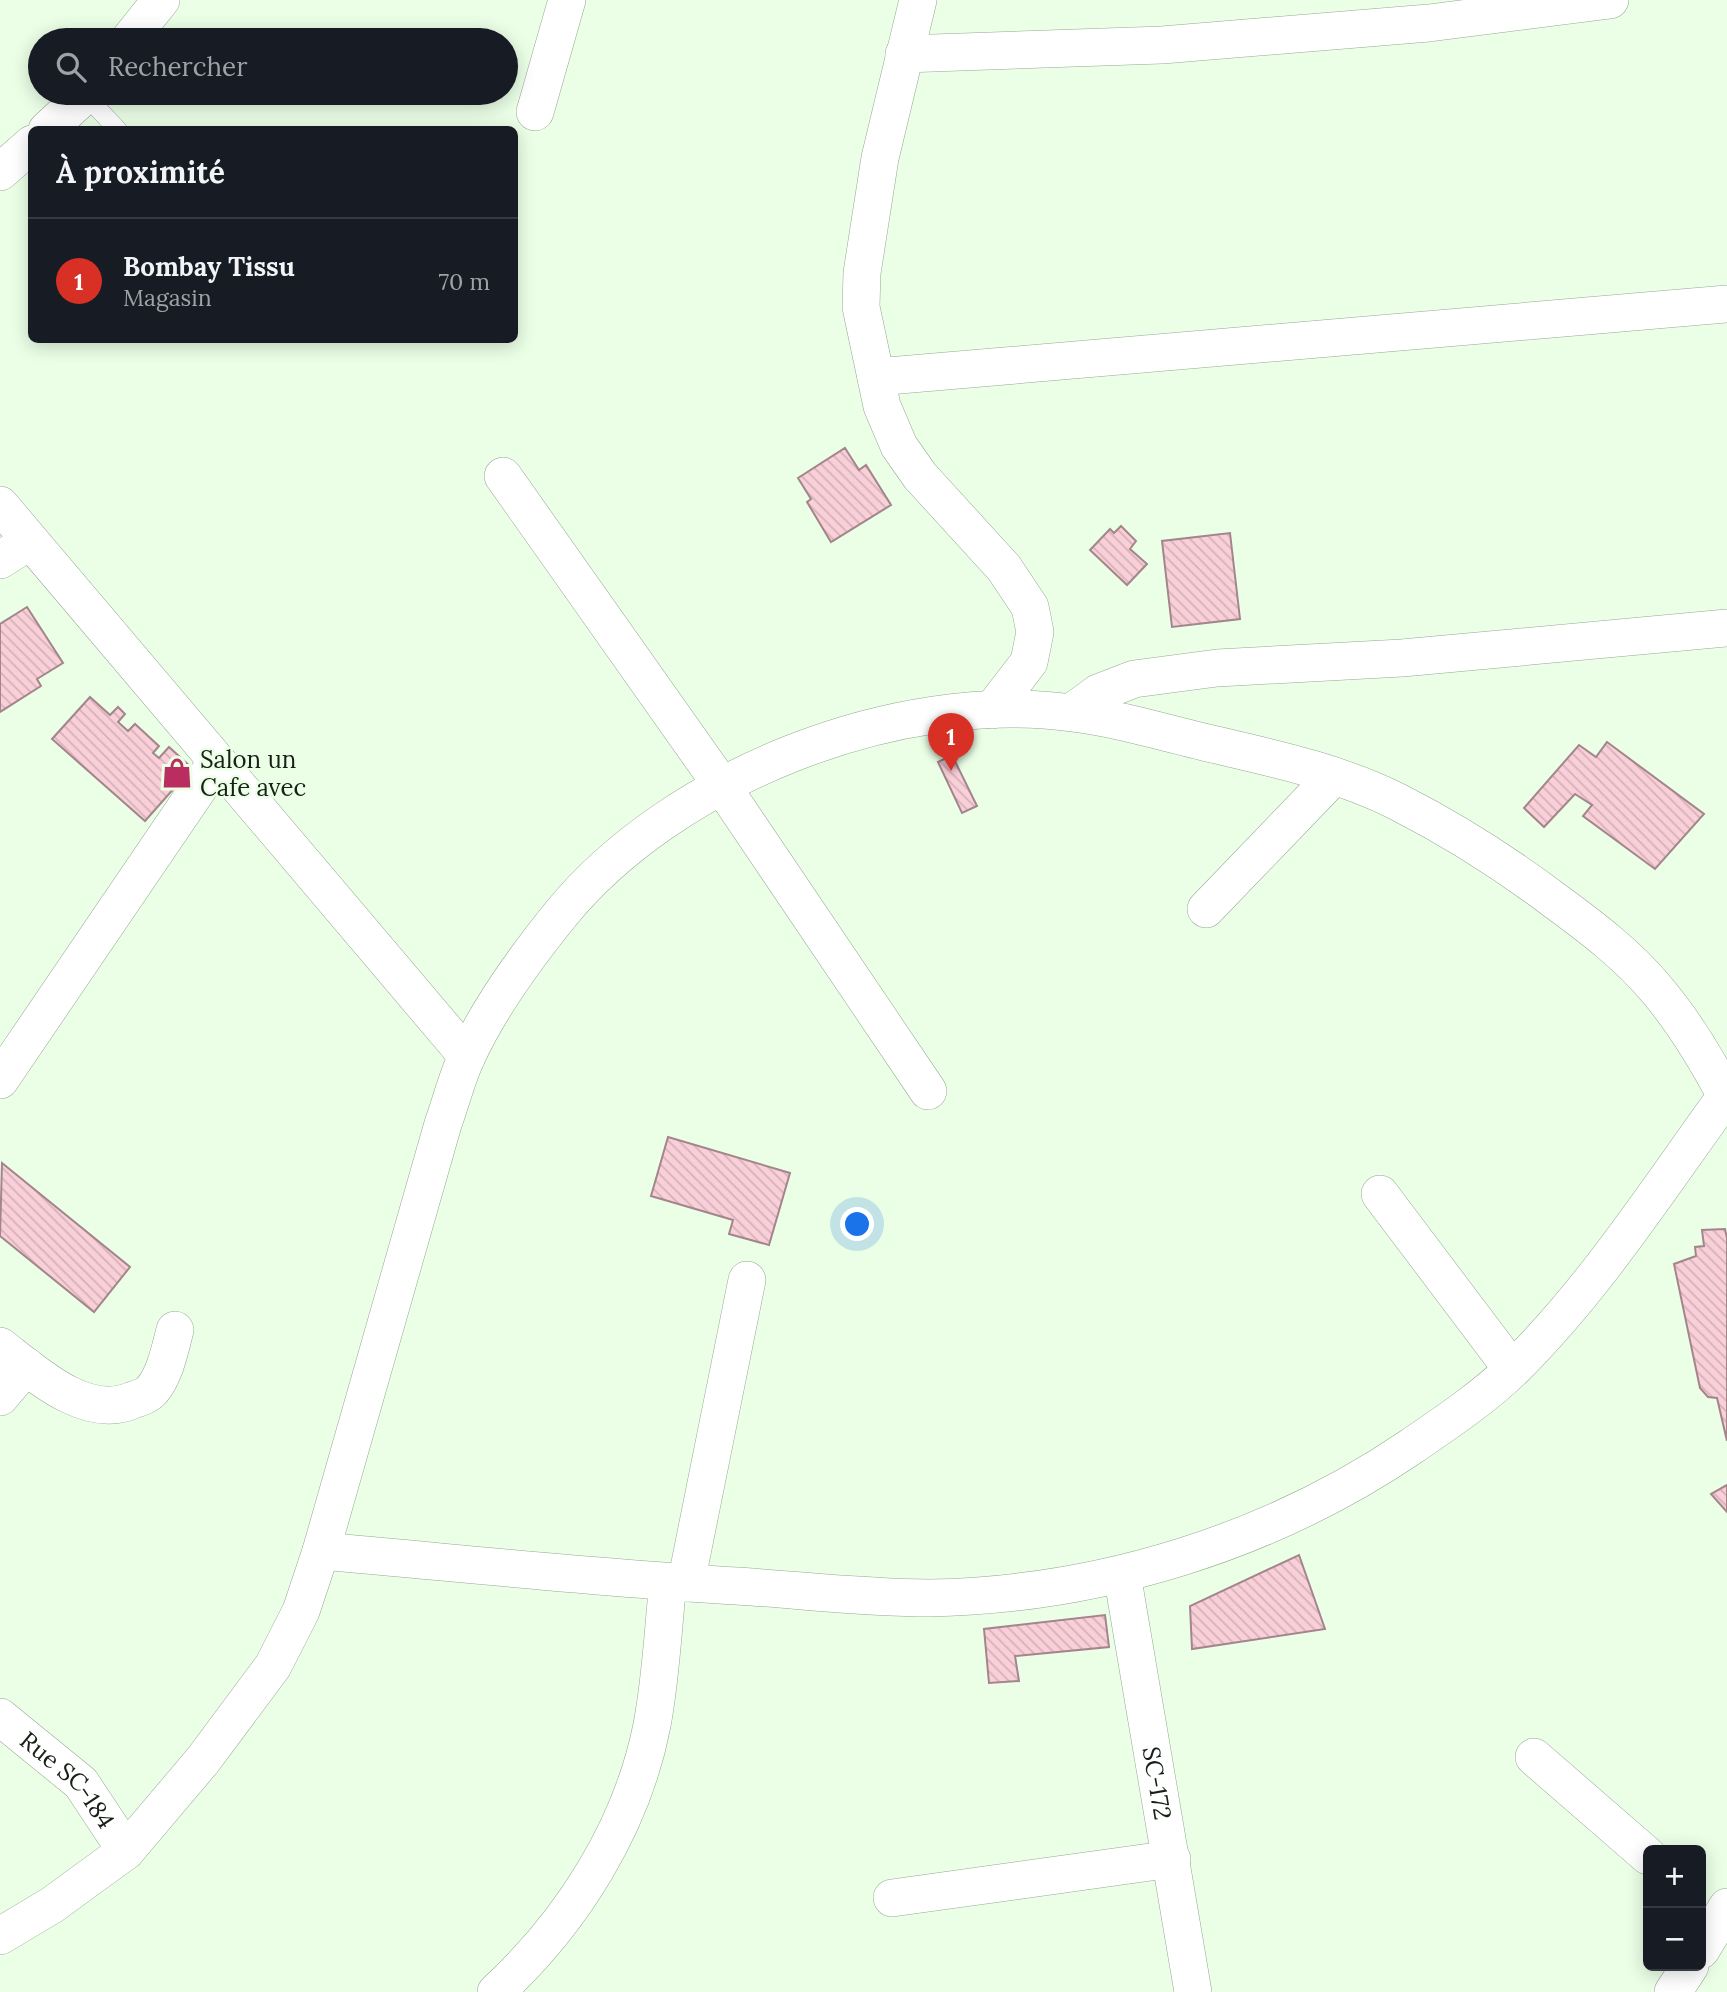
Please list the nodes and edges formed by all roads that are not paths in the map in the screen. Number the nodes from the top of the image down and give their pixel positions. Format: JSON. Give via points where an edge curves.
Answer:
{"nodes":[{"id":1,"x":161,"y":0,"type":"edge"},
{"id":2,"x":567,"y":0,"type":"edge"},
{"id":3,"x":918,"y":0,"type":"edge"},
{"id":4,"x":1610,"y":0,"type":"edge"},
{"id":5,"x":139,"y":28,"type":"edge"},
{"id":6,"x":904,"y":54,"type":"junction"},
{"id":7,"x":74,"y":105,"type":"edge"},
{"id":8,"x":96,"y":105,"type":"edge"},
{"id":9,"x":535,"y":112,"type":"dead end"},
{"id":10,"x":51,"y":126,"type":"edge"},
{"id":11,"x":114,"y":126,"type":"edge"},
{"id":12,"x":28,"y":148,"type":"edge"},
{"id":13,"x":0,"y":172,"type":"edge"},
{"id":14,"x":1727,"y":304,"type":"edge"},
{"id":15,"x":876,"y":377,"type":"junction"},
{"id":16,"x":503,"y":476,"type":"dead end"},
{"id":17,"x":0,"y":505,"type":"edge"},
{"id":18,"x":30,"y":541,"type":"junction"},
{"id":19,"x":0,"y":560,"type":"edge"},
{"id":20,"x":1727,"y":628,"type":"edge"},
{"id":21,"x":992,"y":710,"type":"junction"},
{"id":22,"x":1072,"y":712,"type":"junction"},
{"id":23,"x":218,"y":761,"type":"junction"},
{"id":24,"x":1334,"y":776,"type":"junction"},
{"id":25,"x":722,"y":786,"type":"junction"},
{"id":26,"x":1206,"y":909,"type":"dead end"},
{"id":27,"x":467,"y":1056,"type":"junction"},
{"id":28,"x":0,"y":1080,"type":"edge"},
{"id":29,"x":928,"y":1091,"type":"dead end"},
{"id":30,"x":1727,"y":1097,"type":"edge"},
{"id":31,"x":1380,"y":1194,"type":"dead end"},
{"id":32,"x":747,"y":1280,"type":"dead end"},
{"id":33,"x":176,"y":1330,"type":"dead end"},
{"id":34,"x":13,"y":1356,"type":"edge"},
{"id":35,"x":1513,"y":1370,"type":"junction"},
{"id":36,"x":0,"y":1397,"type":"edge"},
{"id":37,"x":321,"y":1551,"type":"junction"},
{"id":38,"x":1122,"y":1574,"type":"junction"},
{"id":39,"x":677,"y":1583,"type":"junction"},
{"id":40,"x":0,"y":1717,"type":"edge"},
{"id":41,"x":1534,"y":1757,"type":"dead end"},
{"id":42,"x":125,"y":1851,"type":"junction"},
{"id":43,"x":1643,"y":1852,"type":"edge"},
{"id":44,"x":1172,"y":1858,"type":"junction"},
{"id":45,"x":892,"y":1898,"type":"dead end"},
{"id":46,"x":1716,"y":1909,"type":"edge"},
{"id":47,"x":0,"y":1936,"type":"edge"},
{"id":48,"x":1706,"y":1936,"type":"edge"},
{"id":49,"x":1687,"y":1971,"type":"edge"},
{"id":50,"x":496,"y":1992,"type":"edge"},
{"id":51,"x":1193,"y":1992,"type":"edge"},
{"id":52,"x":1673,"y":1992,"type":"edge"}],
"edges":[{"from":1,"to":5,"type":"street"},
{"from":2,"to":9,"type":"street"},
{"from":3,"to":6,"type":"street"},
{"from":4,"to":6,"type":"street","via":[[1429,23],[1162,45]]},
{"from":6,"to":15,"type":"street","via":[[880,158],[862,272],[861,307]]},
{"from":7,"to":10,"type":"street"},
{"from":8,"to":11,"type":"lane"},
{"from":12,"to":13,"type":"street"},
{"from":14,"to":15,"type":"street"},
{"from":15,"to":21,"type":"street","via":[[888,425],[908,460],[1004,568],[1030,607],[1035,632],[1029,662]]},
{"from":16,"to":25,"type":"street"},
{"from":17,"to":18,"type":"street"},
{"from":18,"to":19,"type":"street"},
{"from":18,"to":23,"type":"street"},
{"from":20,"to":22,"type":"street","via":[[1402,659],[1189,672],[1135,679],[1098,693]]},
{"from":21,"to":22,"type":"street"},
{"from":21,"to":25,"type":"street","via":[[935,714],[868,727],[799,751]]},
{"from":22,"to":24,"type":"street"},
{"from":23,"to":27,"type":"street"},
{"from":23,"to":28,"type":"street"},
{"from":24,"to":26,"type":"street"},
{"from":24,"to":30,"type":"street","via":[[1395,801],[1502,862],[1599,933],[1656,989],[1700,1048]]},
{"from":25,"to":27,"type":"street","via":[[638,841],[584,889],[515,976]]},
{"from":25,"to":29,"type":"street"},
{"from":27,"to":37,"type":"street","via":[[443,1124]]},
{"from":30,"to":35,"type":"street","via":[[1610,1255]]},
{"from":31,"to":35,"type":"street"},
{"from":32,"to":39,"type":"street"},
{"from":33,"to":34,"type":"street","via":[[151,1392],[107,1407],[67,1393]]},
{"from":34,"to":36,"type":"street"},
{"from":35,"to":38,"type":"street","via":[[1360,1482],[1247,1536]]},
{"from":37,"to":39,"type":"street"},
{"from":37,"to":42,"type":"street","via":[[301,1611],[273,1666],[203,1760]]},
{"from":38,"to":39,"type":"street","via":[[1010,1592],[928,1598]]},
{"from":38,"to":44,"type":"street","name":"SC-172"},
{"from":39,"to":50,"type":"street","via":[[652,1726],[621,1825],[570,1911]]},
{"from":40,"to":42,"type":"street","name":"Rue SC-184","via":[[81,1783]]},
{"from":41,"to":43,"type":"street"},
{"from":42,"to":47,"type":"street","via":[[52,1905]]},
{"from":44,"to":45,"type":"street"},
{"from":44,"to":51,"type":"street","name":"SC-172"},
{"from":46,"to":48,"type":"street"},
{"from":49,"to":52,"type":"street"}]}
